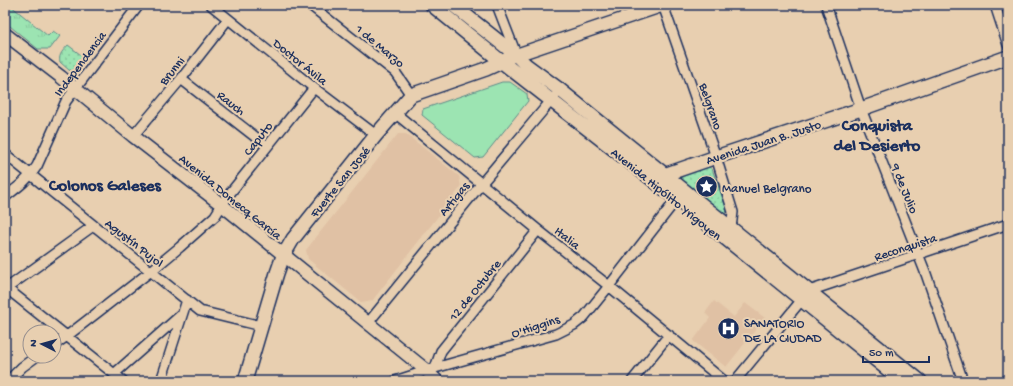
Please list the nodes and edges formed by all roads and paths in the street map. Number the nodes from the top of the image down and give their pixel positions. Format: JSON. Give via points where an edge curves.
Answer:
{"nodes":[{"id":1,"x":139,"y":5,"type":"edge"},
{"id":2,"x":211,"y":5,"type":"edge"},
{"id":3,"x":310,"y":5,"type":"edge"},
{"id":4,"x":432,"y":5,"type":"edge"},
{"id":5,"x":453,"y":5,"type":"edge"},
{"id":6,"x":497,"y":5,"type":"edge"},
{"id":7,"x":663,"y":5,"type":"edge"},
{"id":8,"x":826,"y":5,"type":"edge"},
{"id":9,"x":995,"y":5,"type":"edge"},
{"id":10,"x":228,"y":19,"type":"junction"},
{"id":11,"x":5,"y":34,"type":"edge"},
{"id":12,"x":1008,"y":45,"type":"edge"},
{"id":13,"x":516,"y":55,"type":"junction"},
{"id":14,"x":1008,"y":57,"type":"edge"},
{"id":15,"x":502,"y":62,"type":"junction"},
{"id":16,"x":181,"y":78,"type":"junction"},
{"id":17,"x":75,"y":88,"type":"junction"},
{"id":18,"x":314,"y":88,"type":"junction"},
{"id":19,"x":411,"y":95,"type":"junction"},
{"id":20,"x":555,"y":95,"type":"junction"},
{"id":21,"x":861,"y":109,"type":"junction"},
{"id":22,"x":395,"y":113,"type":"junction"},
{"id":23,"x":376,"y":135,"type":"junction"},
{"id":24,"x":133,"y":136,"type":"junction"},
{"id":25,"x":267,"y":146,"type":"junction"},
{"id":26,"x":5,"y":154,"type":"edge"},
{"id":27,"x":716,"y":157,"type":"junction"},
{"id":28,"x":31,"y":176,"type":"junction"},
{"id":29,"x":660,"y":179,"type":"junction"},
{"id":30,"x":482,"y":183,"type":"junction"},
{"id":31,"x":5,"y":197,"type":"edge"},
{"id":32,"x":676,"y":200,"type":"junction"},
{"id":33,"x":222,"y":206,"type":"junction"},
{"id":34,"x":1008,"y":224,"type":"edge"},
{"id":35,"x":93,"y":226,"type":"junction"},
{"id":36,"x":538,"y":230,"type":"junction"},
{"id":37,"x":727,"y":233,"type":"junction"},
{"id":38,"x":919,"y":255,"type":"junction"},
{"id":39,"x":283,"y":256,"type":"junction"},
{"id":40,"x":151,"y":271,"type":"junction"},
{"id":41,"x":609,"y":286,"type":"junction"},
{"id":42,"x":6,"y":287,"type":"edge"},
{"id":43,"x":805,"y":296,"type":"junction"},
{"id":44,"x":187,"y":300,"type":"junction"},
{"id":45,"x":182,"y":314,"type":"junction"},
{"id":46,"x":368,"y":323,"type":"junction"},
{"id":47,"x":261,"y":326,"type":"junction"},
{"id":48,"x":669,"y":335,"type":"junction"},
{"id":49,"x":67,"y":336,"type":"junction"},
{"id":50,"x":62,"y":339,"type":"edge"},
{"id":51,"x":26,"y":364,"type":"edge"},
{"id":52,"x":430,"y":369,"type":"junction"},
{"id":53,"x":114,"y":374,"type":"junction"},
{"id":54,"x":10,"y":378,"type":"edge"},
{"id":55,"x":718,"y":379,"type":"edge"},
{"id":56,"x":123,"y":381,"type":"edge"},
{"id":57,"x":161,"y":381,"type":"edge"},
{"id":58,"x":245,"y":381,"type":"edge"},
{"id":59,"x":395,"y":381,"type":"edge"},
{"id":60,"x":437,"y":381,"type":"edge"},
{"id":61,"x":632,"y":381,"type":"edge"},
{"id":62,"x":735,"y":381,"type":"edge"},
{"id":63,"x":902,"y":381,"type":"edge"},
{"id":64,"x":920,"y":381,"type":"edge"},
{"id":65,"x":963,"y":381,"type":"edge"}],
"edges":[{"from":1,"to":17,"type":"street","name":"Independencia"},
{"from":2,"to":10,"type":"street","name":"Doctor Ávila"},
{"from":3,"to":19,"type":"street","name":"1 de Marzo","via":[[395,72]]},
{"from":4,"to":15,"type":"main road","name":"Avenida Hipólito Yrigoyen"},
{"from":5,"to":13,"type":"main road","name":"Avenida Hipólito Yrigoyen"},
{"from":6,"to":13,"type":"street"},
{"from":7,"to":13,"type":"street"},
{"from":7,"to":27,"type":"street","name":"Belgrano"},
{"from":8,"to":21,"type":"street","name":"9 de Julio"},
{"from":9,"to":12,"type":"street"},
{"from":10,"to":16,"type":"street","name":"Brunni"},
{"from":10,"to":18,"type":"street","name":"Doctor Ávila"},
{"from":11,"to":17,"type":"street","name":"Avenida Domecq García"},
{"from":13,"to":15,"type":"main road","name":"Fuerte San José"},
{"from":13,"to":20,"type":"main road","name":"Avenida Hipólito Yrigoyen"},
{"from":14,"to":21,"type":"main road","name":"Avenida Juan B. Justo"},
{"from":15,"to":19,"type":"main road","name":"Fuerte San José"},
{"from":15,"to":20,"type":"main road","name":"Avenida Hipólito Yrigoyen"},
{"from":16,"to":24,"type":"street","name":"Brunni"},
{"from":16,"to":25,"type":"street","name":"Rauch"},
{"from":17,"to":24,"type":"street","name":"Avenida Domecq García"},
{"from":17,"to":28,"type":"street","name":"Independencia","via":[[66,101]]},
{"from":18,"to":23,"type":"street","name":"Doctor Ávila"},
{"from":18,"to":25,"type":"street","name":"Caputo"},
{"from":19,"to":22,"type":"main road","name":"Fuerte San José"},
{"from":20,"to":29,"type":"main road","name":"Avenida Hipólito Yrigoyen"},
{"from":20,"to":30,"type":"street","name":"Artigas"},
{"from":21,"to":27,"type":"main road","name":"Avenida Juan B. Justo"},
{"from":21,"to":38,"type":"street","name":"9 de Julio"},
{"from":22,"to":23,"type":"main road","name":"Fuerte San José"},
{"from":22,"to":30,"type":"street","name":"Italia"},
{"from":23,"to":39,"type":"main road","name":"Fuerte San José","via":[[293,239]]},
{"from":24,"to":33,"type":"street","name":"Avenida Domecq García"},
{"from":25,"to":33,"type":"street","name":"Caputo"},
{"from":26,"to":28,"type":"street","name":"Agustín Pujol"},
{"from":27,"to":29,"type":"main road","name":"Avenida Juan B. Justo"},
{"from":27,"to":37,"type":"street","name":"Belgrano","via":[[733,212]]},
{"from":28,"to":31,"type":"street","name":"Independencia"},
{"from":28,"to":35,"type":"street","name":"Agustín Pujol"},
{"from":29,"to":32,"type":"main road","name":"Avenida Hipólito Yrigoyen"},
{"from":29,"to":37,"type":"main road","name":"Avenida Hipólito Yrigoyen"},
{"from":30,"to":36,"type":"street","name":"Italia"},
{"from":30,"to":46,"type":"street","name":"Artigas"},
{"from":32,"to":37,"type":"main road","name":"Avenida Hipólito Yrigoyen"},
{"from":32,"to":41,"type":"street","name":"O'Higgins"},
{"from":33,"to":39,"type":"street","name":"Avenida Domecq García"},
{"from":33,"to":40,"type":"street","name":"Caputo","via":[[215,216]]},
{"from":34,"to":38,"type":"street","name":"Reconquista"},
{"from":35,"to":40,"type":"street","name":"Agustín Pujol"},
{"from":35,"to":42,"type":"street"},
{"from":36,"to":41,"type":"street","name":"Italia"},
{"from":36,"to":52,"type":"street","name":"12 de Octubre","via":[[440,351]]},
{"from":37,"to":43,"type":"main road","name":"Avenida Hipólito Yrigoyen"},
{"from":38,"to":43,"type":"street","name":"Reconquista","via":[[829,284]]},
{"from":38,"to":65,"type":"street","name":"9 de Julio"},
{"from":39,"to":46,"type":"street","name":"Avenida Domecq García"},
{"from":39,"to":47,"type":"main road","name":"Fuerte San José"},
{"from":40,"to":44,"type":"street","name":"Agustín Pujol"},
{"from":40,"to":49,"type":"street","name":"Caputo"},
{"from":41,"to":48,"type":"street","name":"Italia"},
{"from":41,"to":52,"type":"street","name":"O'Higgins","via":[[584,317],[564,331]]},
{"from":42,"to":49,"type":"street"},
{"from":43,"to":62,"type":"street"},
{"from":43,"to":63,"type":"main road","name":"Avenida Hipólito Yrigoyen"},
{"from":43,"to":64,"type":"main road","name":"Avenida Hipólito Yrigoyen"},
{"from":44,"to":45,"type":"street"},
{"from":44,"to":47,"type":"street","name":"Agustín Pujol","via":[[200,312]]},
{"from":45,"to":53,"type":"street"},
{"from":45,"to":57,"type":"street"},
{"from":46,"to":52,"type":"street","name":"Avenida Domecq García"},
{"from":47,"to":58,"type":"main road","name":"Fuerte San José"},
{"from":48,"to":55,"type":"street","name":"Italia"},
{"from":48,"to":61,"type":"street"},
{"from":49,"to":50,"type":"street","name":"Caputo"},
{"from":49,"to":53,"type":"street"},
{"from":51,"to":54,"type":"street"},
{"from":52,"to":59,"type":"street","name":"O'Higgins"},
{"from":52,"to":60,"type":"street","name":"Avenida Domecq García"},
{"from":53,"to":56,"type":"street"}]}
